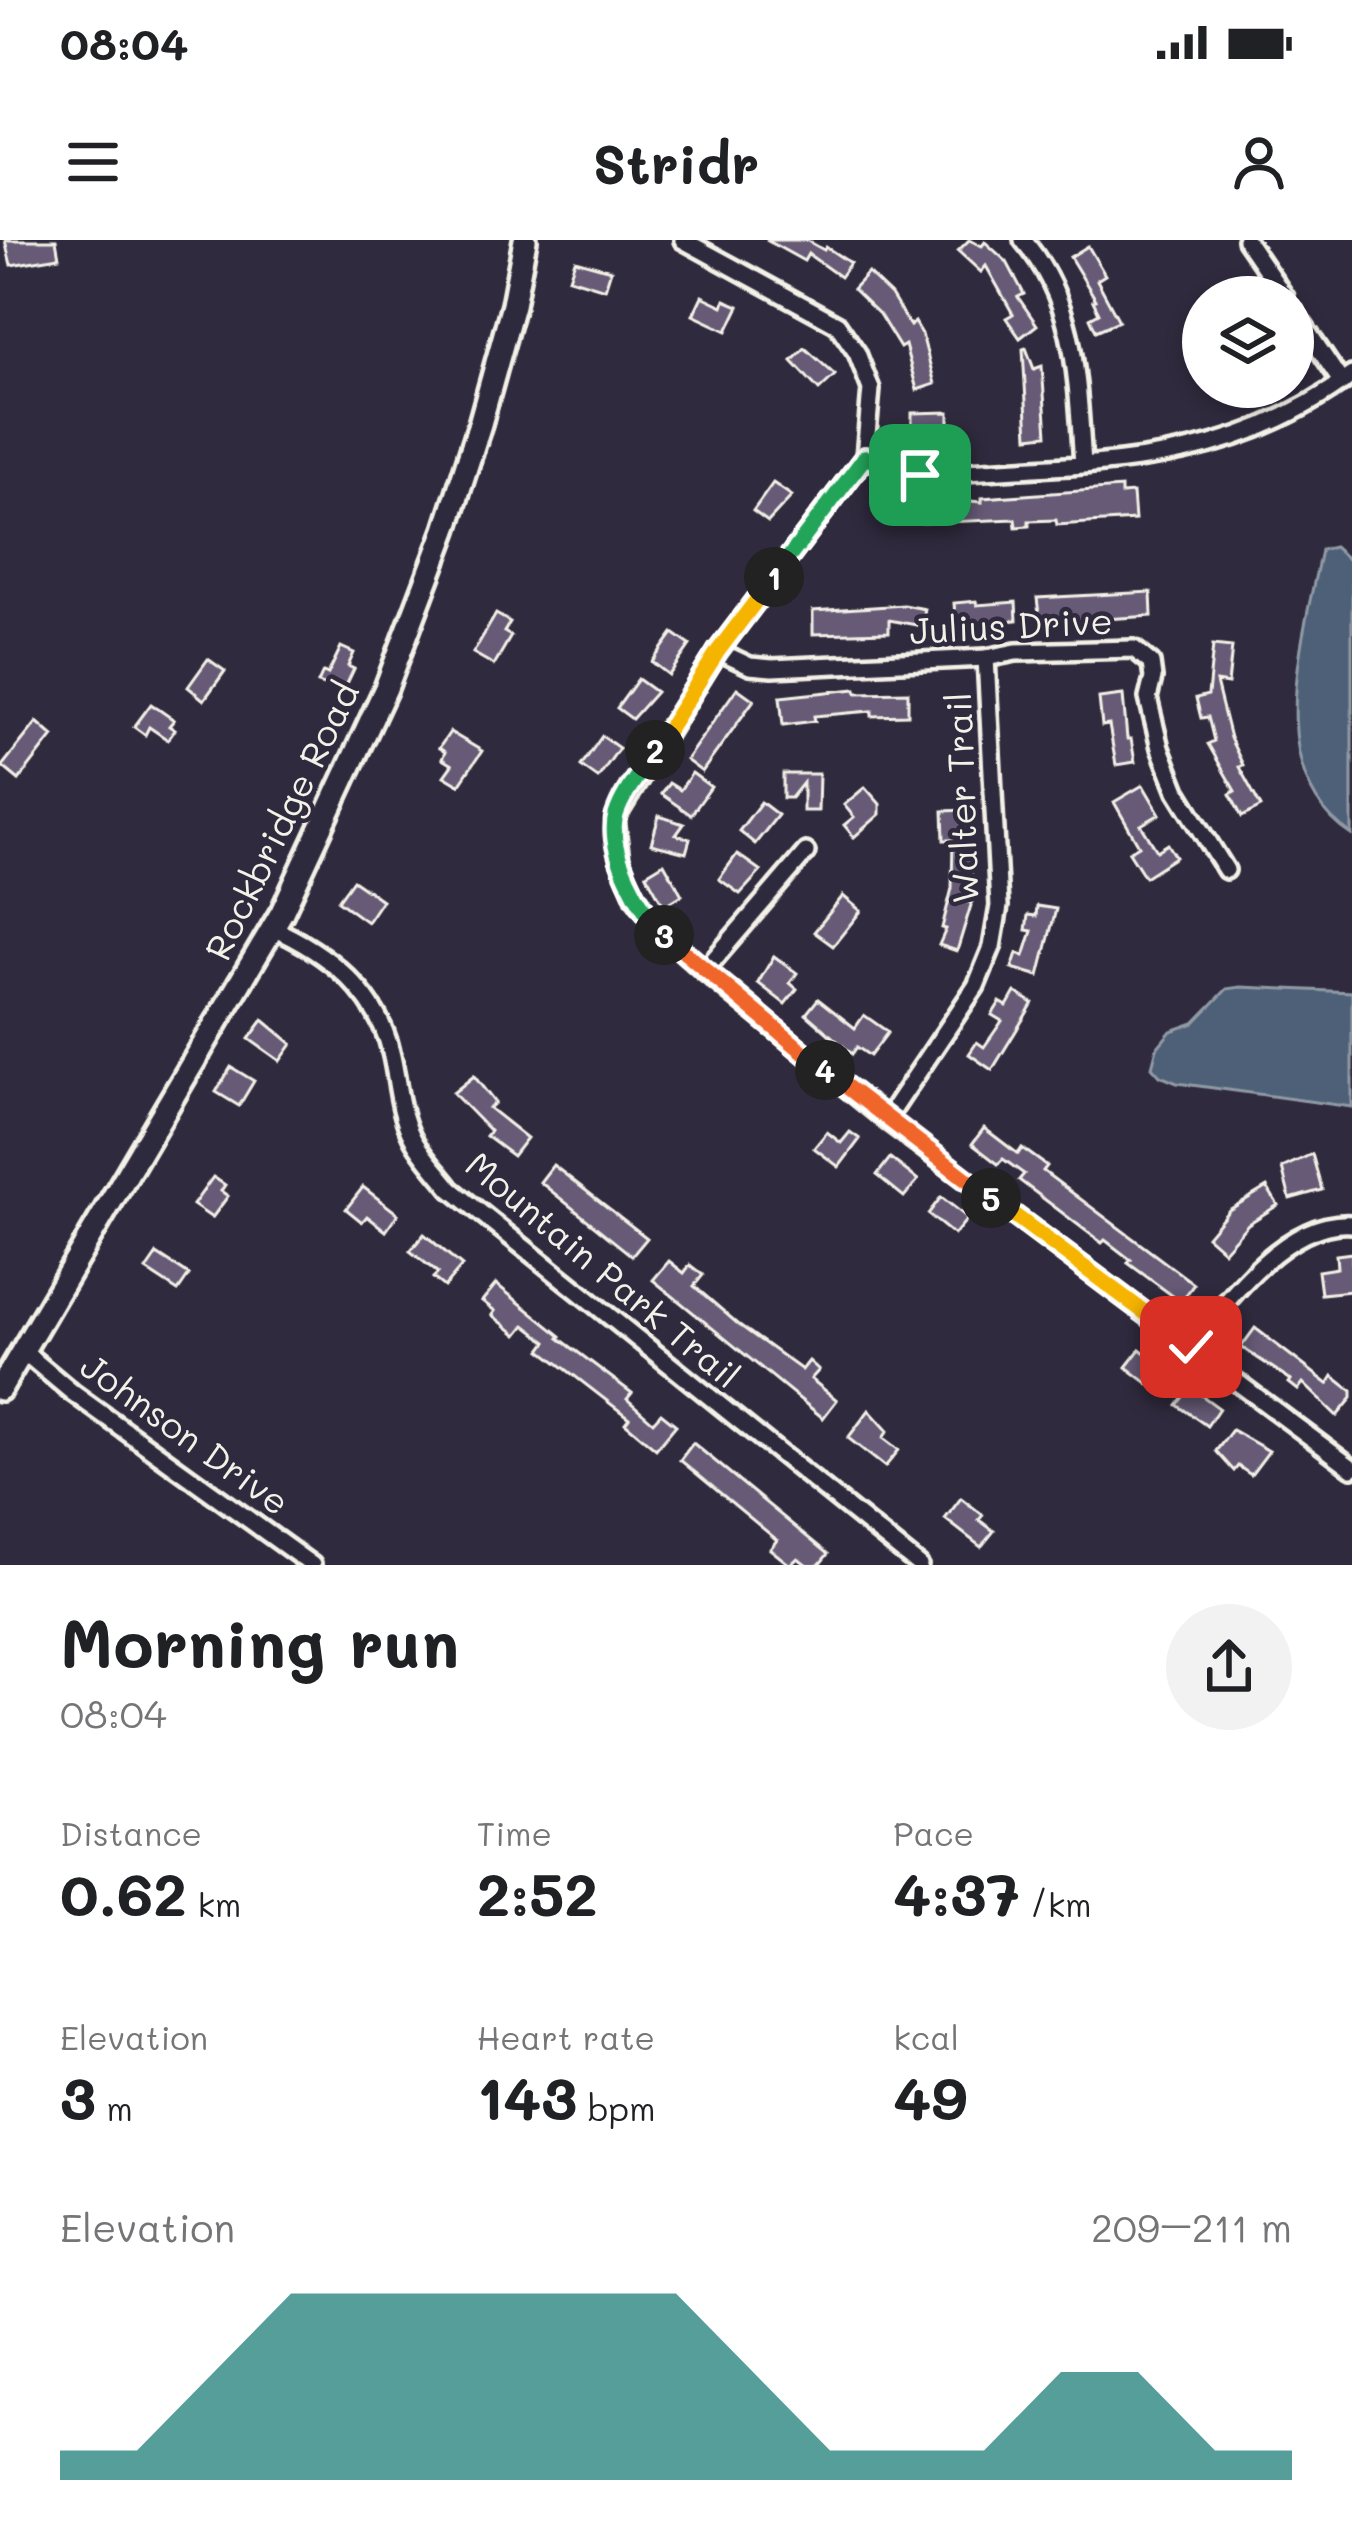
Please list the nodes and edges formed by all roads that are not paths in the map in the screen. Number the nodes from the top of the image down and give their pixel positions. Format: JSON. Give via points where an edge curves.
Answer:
{"nodes":[{"id":1,"x":526,"y":240,"type":"edge"},
{"id":2,"x":683,"y":240,"type":"edge"},
{"id":3,"x":1023,"y":240,"type":"edge"},
{"id":4,"x":1246,"y":240,"type":"edge"},
{"id":5,"x":1271,"y":276,"type":"edge"},
{"id":6,"x":1314,"y":337,"type":"edge"},
{"id":7,"x":1347,"y":379,"type":"edge"},
{"id":8,"x":865,"y":457,"type":"junction"},
{"id":9,"x":1083,"y":464,"type":"junction"},
{"id":10,"x":718,"y":651,"type":"junction"},
{"id":11,"x":986,"y":658,"type":"junction"},
{"id":12,"x":806,"y":852,"type":"dead end"},
{"id":13,"x":1226,"y":870,"type":"dead end"},
{"id":14,"x":270,"y":927,"type":"junction"},
{"id":15,"x":704,"y":971,"type":"junction"},
{"id":16,"x":886,"y":1120,"type":"junction"},
{"id":17,"x":1352,"y":1224,"type":"edge"},
{"id":18,"x":1191,"y":1347,"type":"junction"},
{"id":19,"x":23,"y":1351,"type":"junction"},
{"id":20,"x":0,"y":1389,"type":"edge"},
{"id":21,"x":1352,"y":1468,"type":"edge"},
{"id":22,"x":312,"y":1565,"type":"edge"},
{"id":23,"x":919,"y":1565,"type":"edge"}],
"edges":[{"from":1,"to":14,"type":"main road","name":"Rockbridge Road","via":[[446,530],[386,688]]},
{"from":2,"to":8,"type":"street","via":[[838,324],[871,389]]},
{"from":3,"to":9,"type":"street","via":[[1042,262],[1071,335]]},
{"from":4,"to":5,"type":"street"},
{"from":6,"to":7,"type":"street"},
{"from":7,"to":9,"type":"street","via":[[1279,421],[1225,442]]},
{"from":8,"to":9,"type":"street","via":[[904,475]]},
{"from":8,"to":10,"type":"street"},
{"from":10,"to":11,"type":"street","name":"Julius Drive","via":[[772,668]]},
{"from":10,"to":15,"type":"street","via":[[614,819],[636,899]]},
{"from":11,"to":13,"type":"street","name":"Julius Drive","via":[[1144,655],[1160,748]]},
{"from":11,"to":16,"type":"street","name":"Walter Trail","via":[[999,905],[992,947],[976,986]]},
{"from":12,"to":15,"type":"street"},
{"from":14,"to":19,"type":"main road","name":"Rockbridge Road"},
{"from":14,"to":23,"type":"street","name":"Mountain Park Trail","via":[[349,977],[374,1005],[412,1140],[451,1189]]},
{"from":15,"to":16,"type":"street"},
{"from":16,"to":18,"type":"street"},
{"from":17,"to":18,"type":"street","via":[[1288,1241]]},
{"from":18,"to":21,"type":"street"},
{"from":19,"to":20,"type":"main road","name":"Rockbridge Road"},
{"from":19,"to":22,"type":"street","name":"Johnson Drive"}]}
